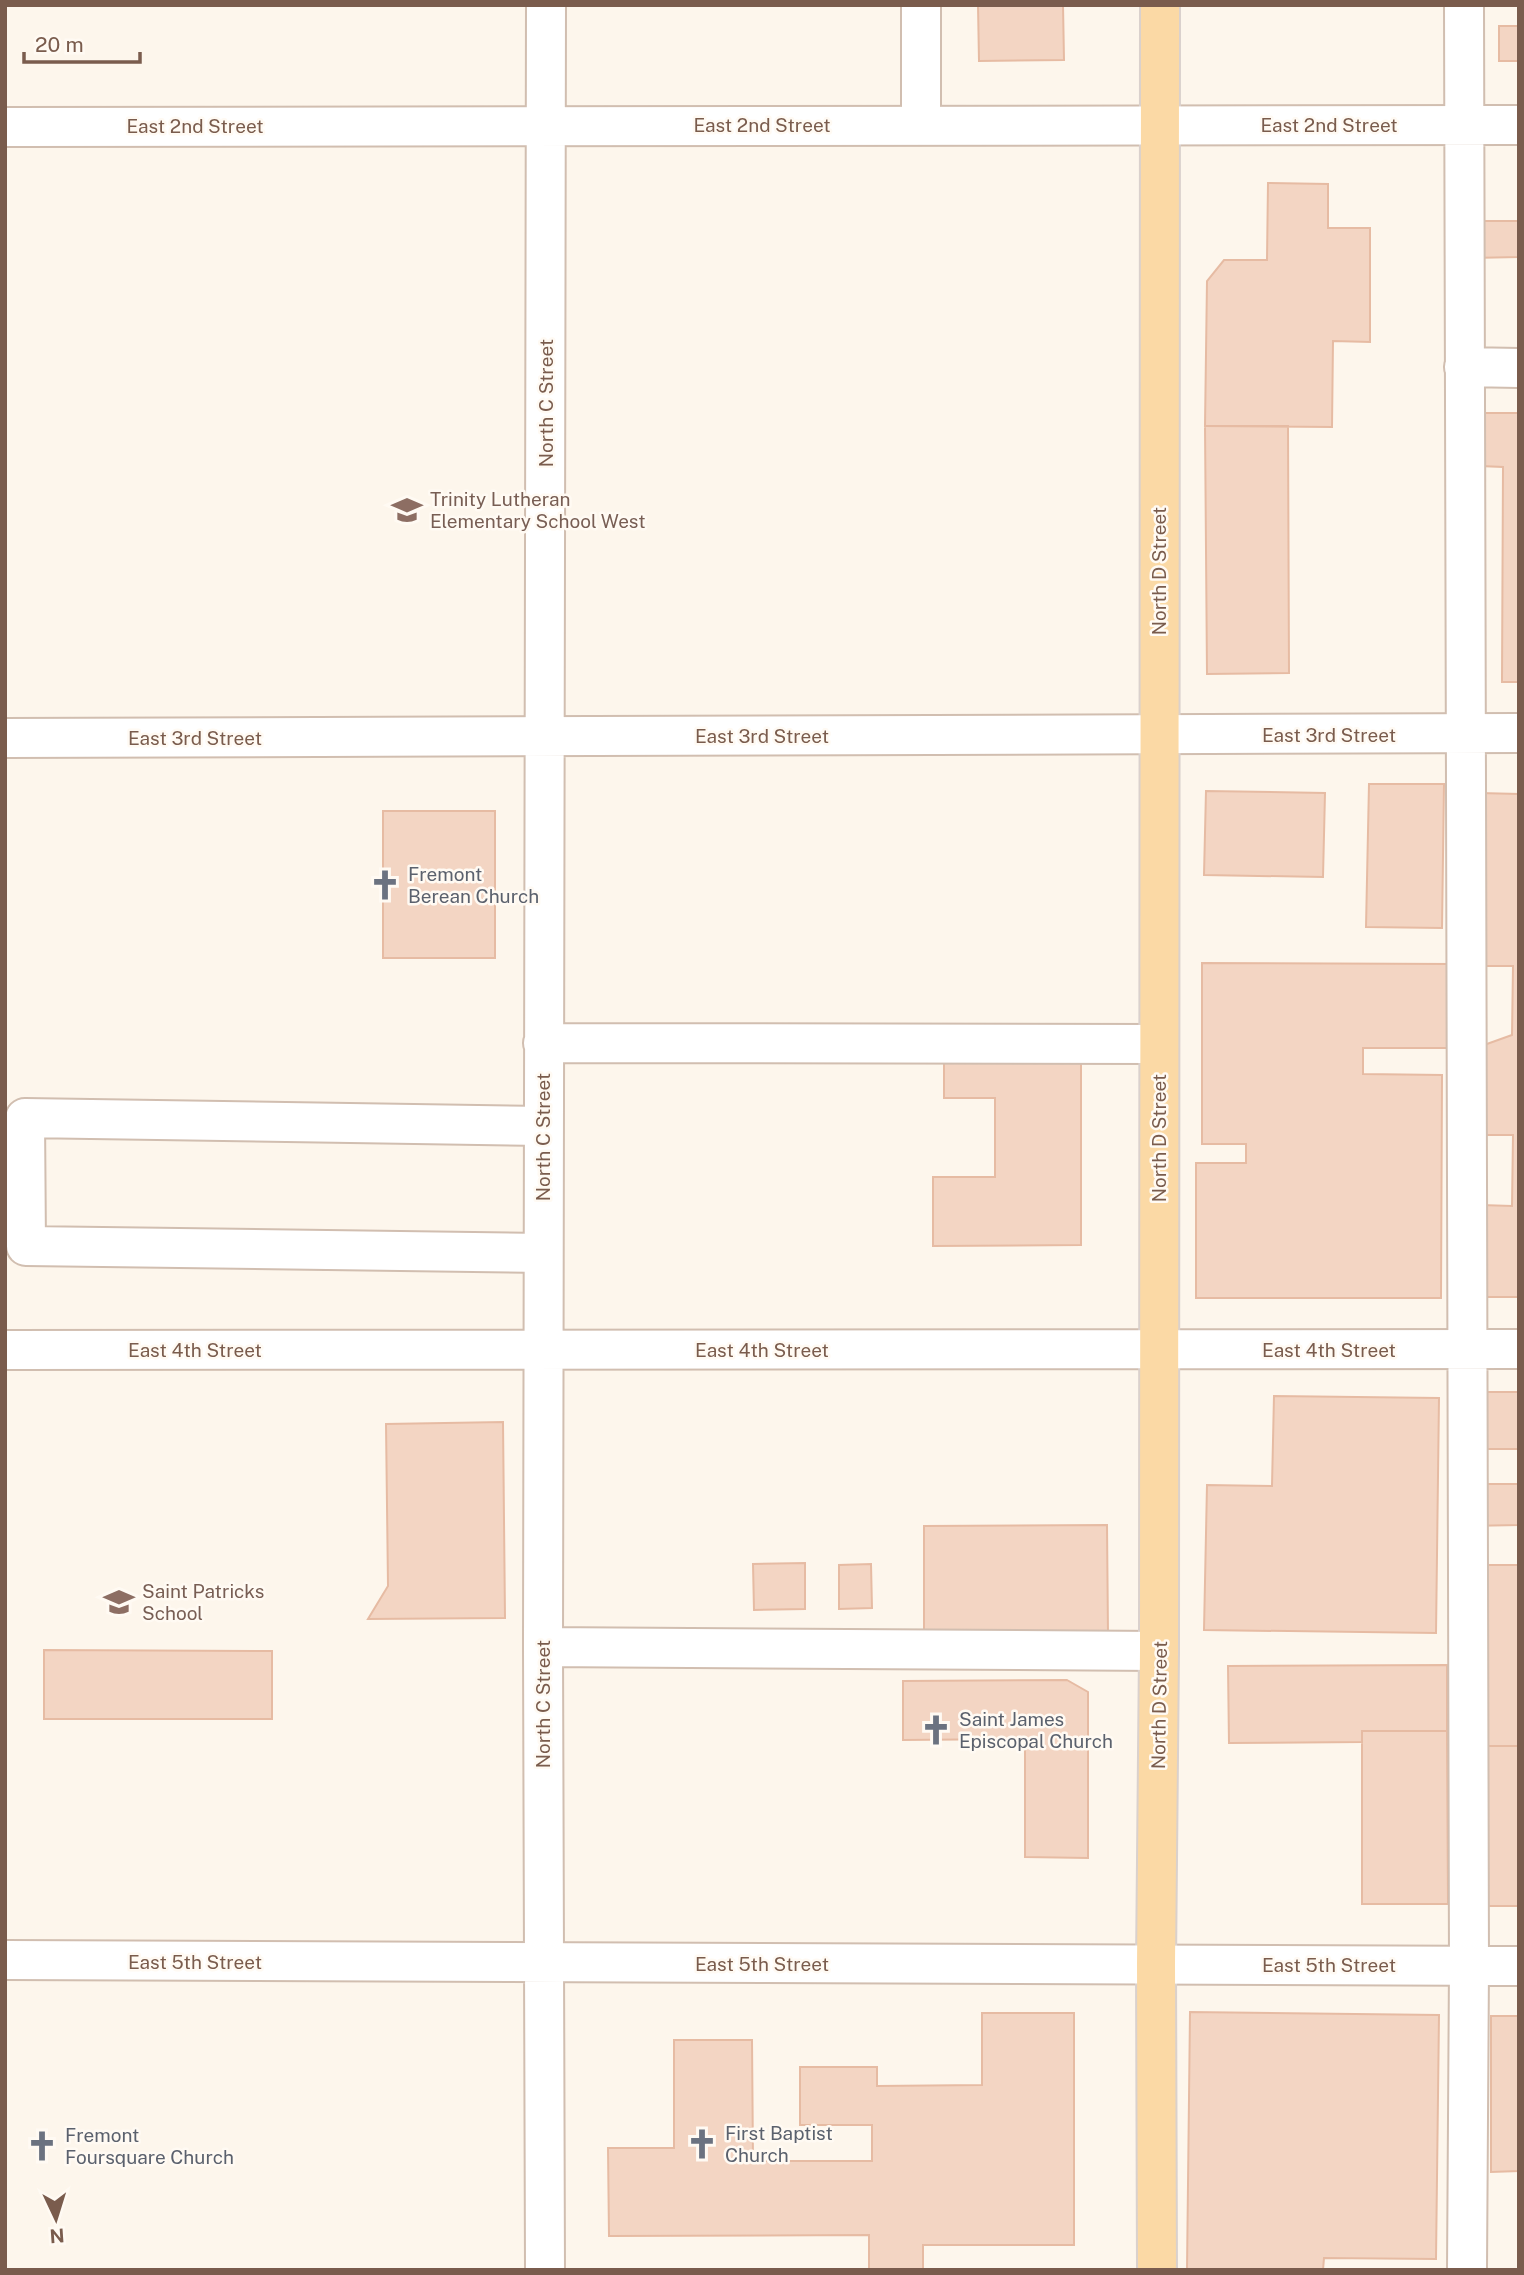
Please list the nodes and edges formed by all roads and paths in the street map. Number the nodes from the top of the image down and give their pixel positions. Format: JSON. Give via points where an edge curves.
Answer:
{"nodes":[{"id":1,"x":546,"y":5,"type":"edge"},
{"id":2,"x":921,"y":5,"type":"edge"},
{"id":3,"x":1160,"y":5,"type":"edge"},
{"id":4,"x":1464,"y":5,"type":"edge"},
{"id":5,"x":546,"y":125,"type":"junction"},
{"id":6,"x":921,"y":125,"type":"junction"},
{"id":7,"x":1159,"y":125,"type":"junction"},
{"id":8,"x":1464,"y":125,"type":"junction"},
{"id":9,"x":1519,"y":125,"type":"edge"},
{"id":10,"x":5,"y":127,"type":"edge"},
{"id":11,"x":1464,"y":367,"type":"junction"},
{"id":12,"x":1519,"y":368,"type":"edge"},
{"id":13,"x":1519,"y":733,"type":"edge"},
{"id":14,"x":1465,"y":734,"type":"junction"},
{"id":15,"x":1159,"y":736,"type":"junction"},
{"id":16,"x":546,"y":737,"type":"junction"},
{"id":17,"x":5,"y":738,"type":"edge"},
{"id":18,"x":543,"y":1043,"type":"junction"},
{"id":19,"x":1158,"y":1044,"type":"junction"},
{"id":20,"x":543,"y":1126,"type":"junction"},
{"id":21,"x":543,"y":1253,"type":"junction"},
{"id":22,"x":1466,"y":1349,"type":"junction"},
{"id":23,"x":1519,"y":1349,"type":"edge"},
{"id":24,"x":5,"y":1350,"type":"edge"},
{"id":25,"x":1160,"y":1350,"type":"junction"},
{"id":26,"x":544,"y":1351,"type":"junction"},
{"id":27,"x":543,"y":1647,"type":"junction"},
{"id":28,"x":1159,"y":1651,"type":"junction"},
{"id":29,"x":5,"y":1960,"type":"edge"},
{"id":30,"x":543,"y":1964,"type":"junction"},
{"id":31,"x":1156,"y":1964,"type":"junction"},
{"id":32,"x":1469,"y":1966,"type":"junction"},
{"id":33,"x":1519,"y":1966,"type":"edge"},
{"id":34,"x":545,"y":2270,"type":"edge"},
{"id":35,"x":1157,"y":2270,"type":"edge"},
{"id":36,"x":1467,"y":2270,"type":"edge"}],
"edges":[{"from":1,"to":5,"type":"street","name":"North C Street"},
{"from":2,"to":6,"type":"street"},
{"from":3,"to":7,"type":"main road","name":"North D Street"},
{"from":4,"to":8,"type":"street"},
{"from":5,"to":6,"type":"street","name":"East 2nd Street"},
{"from":5,"to":10,"type":"street","name":"East 2nd Street"},
{"from":5,"to":16,"type":"street","name":"North C Street"},
{"from":6,"to":7,"type":"street","name":"East 2nd Street"},
{"from":7,"to":8,"type":"street","name":"East 2nd Street"},
{"from":7,"to":15,"type":"main road","name":"North D Street"},
{"from":8,"to":9,"type":"street","name":"East 2nd Street"},
{"from":8,"to":11,"type":"street"},
{"from":11,"to":12,"type":"street"},
{"from":11,"to":14,"type":"street"},
{"from":13,"to":14,"type":"street","name":"East 3rd Street"},
{"from":14,"to":15,"type":"street","name":"East 3rd Street"},
{"from":14,"to":22,"type":"street"},
{"from":15,"to":16,"type":"street","name":"East 3rd Street"},
{"from":15,"to":19,"type":"main road","name":"North D Street"},
{"from":16,"to":17,"type":"street","name":"East 3rd Street"},
{"from":16,"to":18,"type":"street","name":"North C Street"},
{"from":18,"to":19,"type":"street"},
{"from":18,"to":20,"type":"street","name":"North C Street"},
{"from":19,"to":25,"type":"main road","name":"North D Street"},
{"from":20,"to":21,"type":"street","name":"North C Street"},
{"from":20,"to":21,"type":"street","via":[[25,1118],[26,1246]]},
{"from":21,"to":26,"type":"street","name":"North C Street"},
{"from":22,"to":23,"type":"street","name":"East 4th Street"},
{"from":22,"to":25,"type":"street","name":"East 4th Street"},
{"from":22,"to":32,"type":"street"},
{"from":24,"to":26,"type":"street","name":"East 4th Street"},
{"from":25,"to":26,"type":"street","name":"East 4th Street"},
{"from":25,"to":28,"type":"main road","name":"North D Street"},
{"from":26,"to":27,"type":"street","name":"North C Street"},
{"from":27,"to":28,"type":"street"},
{"from":27,"to":30,"type":"street","name":"North C Street"},
{"from":28,"to":31,"type":"main road","name":"North D Street"},
{"from":29,"to":30,"type":"street","name":"East 5th Street"},
{"from":30,"to":31,"type":"street","name":"East 5th Street"},
{"from":30,"to":34,"type":"street","name":"North C Street"},
{"from":31,"to":32,"type":"street","name":"East 5th Street"},
{"from":31,"to":35,"type":"main road","name":"North D Street"},
{"from":32,"to":33,"type":"street","name":"East 5th Street"},
{"from":32,"to":36,"type":"street"}]}
